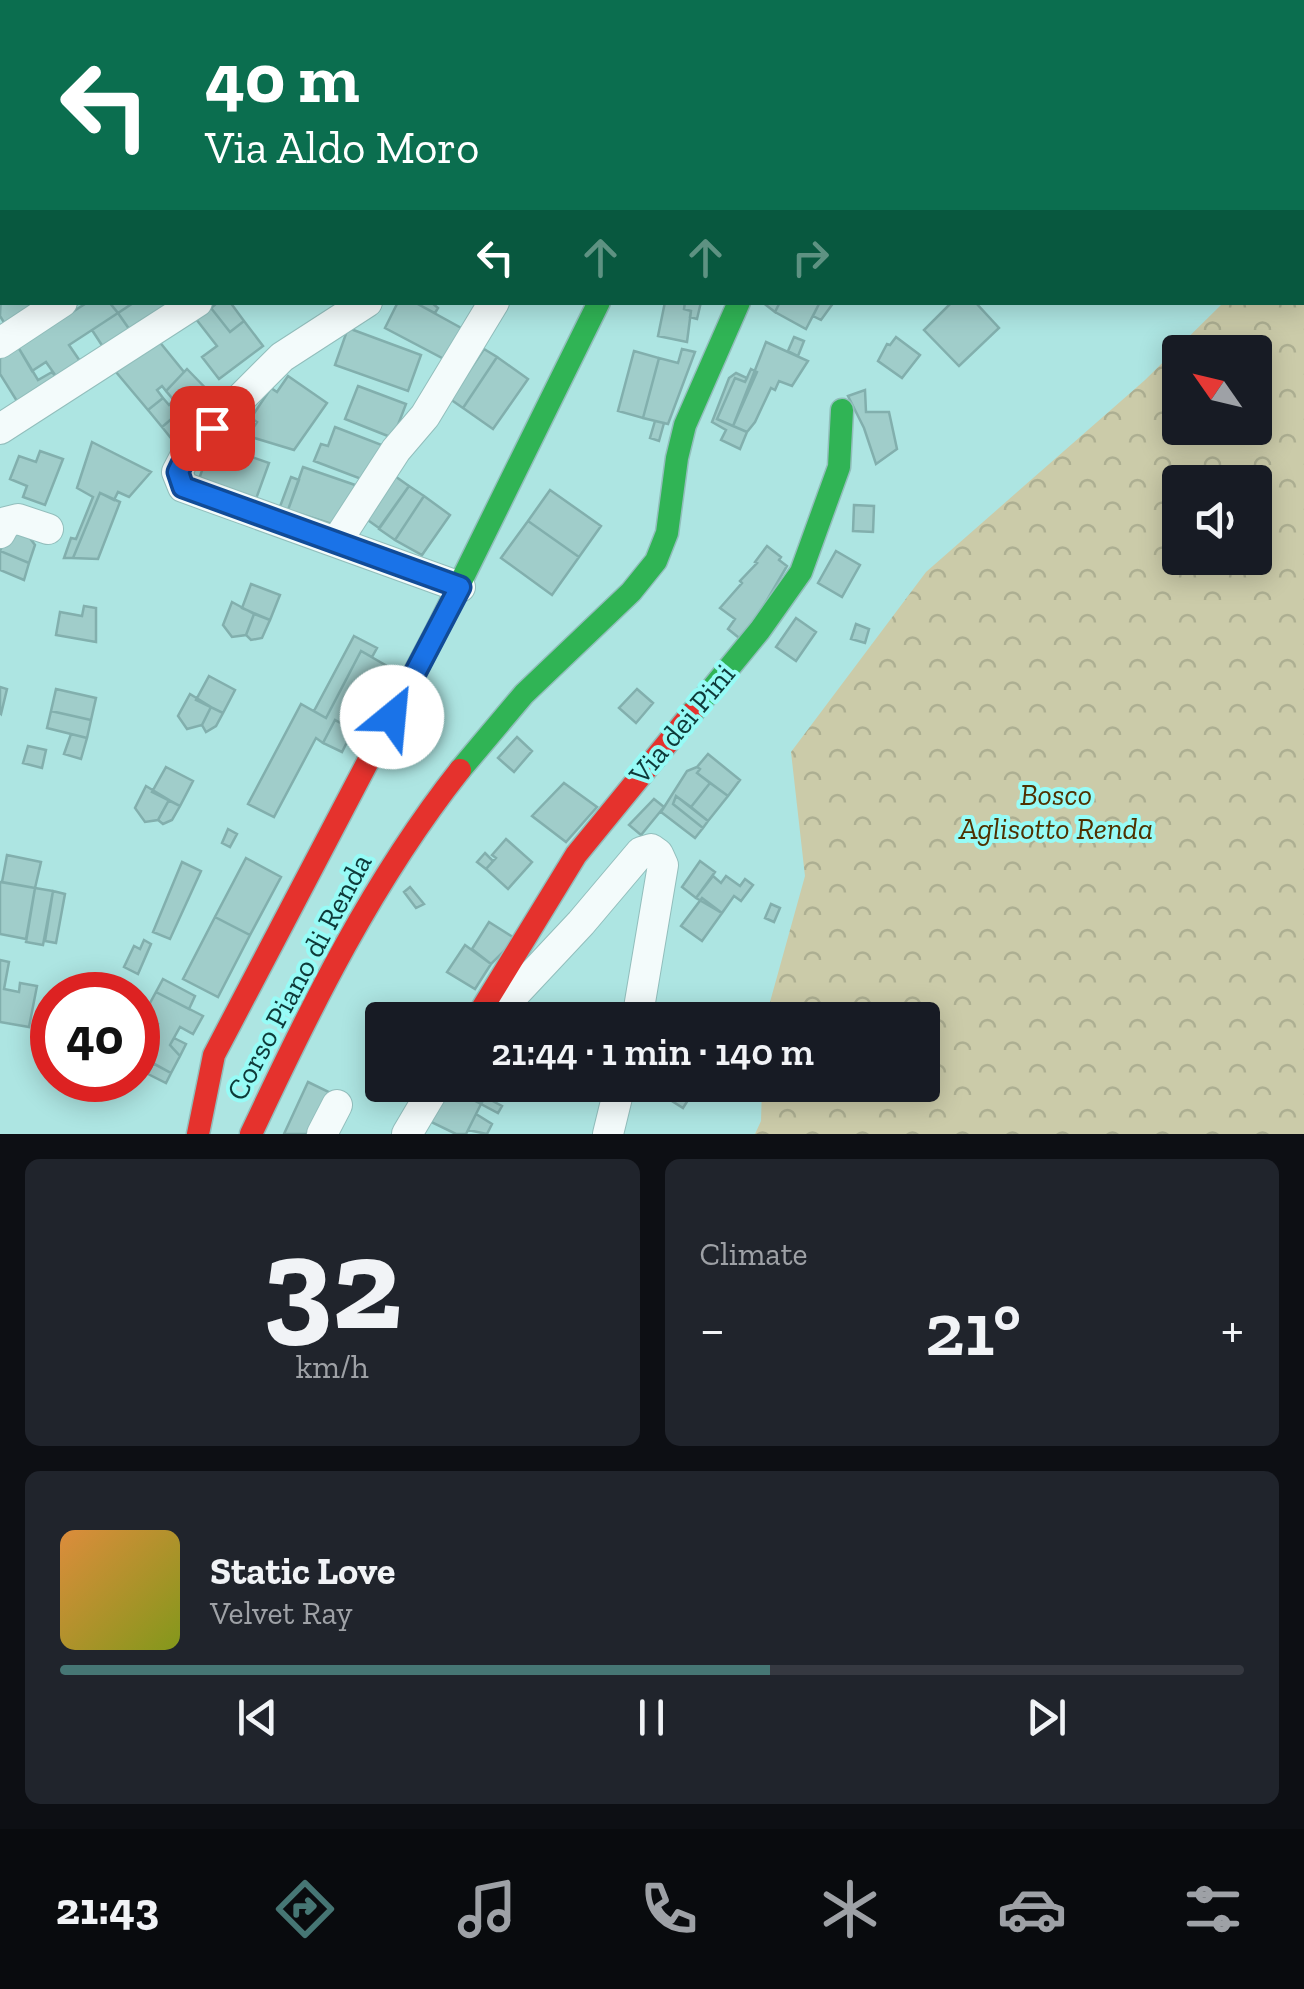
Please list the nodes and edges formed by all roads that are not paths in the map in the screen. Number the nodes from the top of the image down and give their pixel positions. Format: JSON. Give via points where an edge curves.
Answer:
{"nodes":[{"id":1,"x":57,"y":305,"type":"edge"},
{"id":2,"x":192,"y":305,"type":"edge"},
{"id":3,"x":363,"y":305,"type":"edge"},
{"id":4,"x":492,"y":305,"type":"edge"},
{"id":5,"x":598,"y":305,"type":"edge"},
{"id":6,"x":738,"y":305,"type":"edge"},
{"id":7,"x":0,"y":343,"type":"edge"},
{"id":8,"x":842,"y":410,"type":"dead end"},
{"id":9,"x":0,"y":429,"type":"edge"},
{"id":10,"x":48,"y":529,"type":"dead end"},
{"id":11,"x":0,"y":533,"type":"edge"},
{"id":12,"x":337,"y":541,"type":"junction"},
{"id":13,"x":460,"y":587,"type":"junction"},
{"id":14,"x":487,"y":1002,"type":"edge"},
{"id":15,"x":507,"y":1002,"type":"edge"},
{"id":16,"x":640,"y":1002,"type":"edge"},
{"id":17,"x":426,"y":1102,"type":"edge"},
{"id":18,"x":616,"y":1102,"type":"edge"},
{"id":19,"x":336,"y":1106,"type":"dead end"},
{"id":20,"x":198,"y":1134,"type":"edge"},
{"id":21,"x":251,"y":1134,"type":"edge"},
{"id":22,"x":322,"y":1134,"type":"edge"},
{"id":23,"x":408,"y":1134,"type":"edge"},
{"id":24,"x":608,"y":1134,"type":"edge"}],
"edges":[{"from":1,"to":7,"type":"street"},
{"from":2,"to":9,"type":"street"},
{"from":3,"to":12,"type":"street","via":[[282,357],[188,451],[178,472],[183,487]]},
{"from":4,"to":12,"type":"street"},
{"from":5,"to":13,"type":"street"},
{"from":6,"to":21,"type":"street","name":"Corso Piano di Renda","via":[[690,410],[678,448],[669,529],[656,562],[533,682],[400,850]]},
{"from":8,"to":14,"type":"street","name":"Via dei Pini","via":[[839,467],[801,572],[576,854]]},
{"from":10,"to":11,"type":"street","via":[[18,519]]},
{"from":12,"to":13,"type":"street"},
{"from":13,"to":20,"type":"street","via":[[214,1055]]},
{"from":15,"to":16,"type":"street","via":[[641,852],[651,849],[663,865]]},
{"from":17,"to":23,"type":"street"},
{"from":18,"to":24,"type":"street"},
{"from":19,"to":22,"type":"street"}]}
